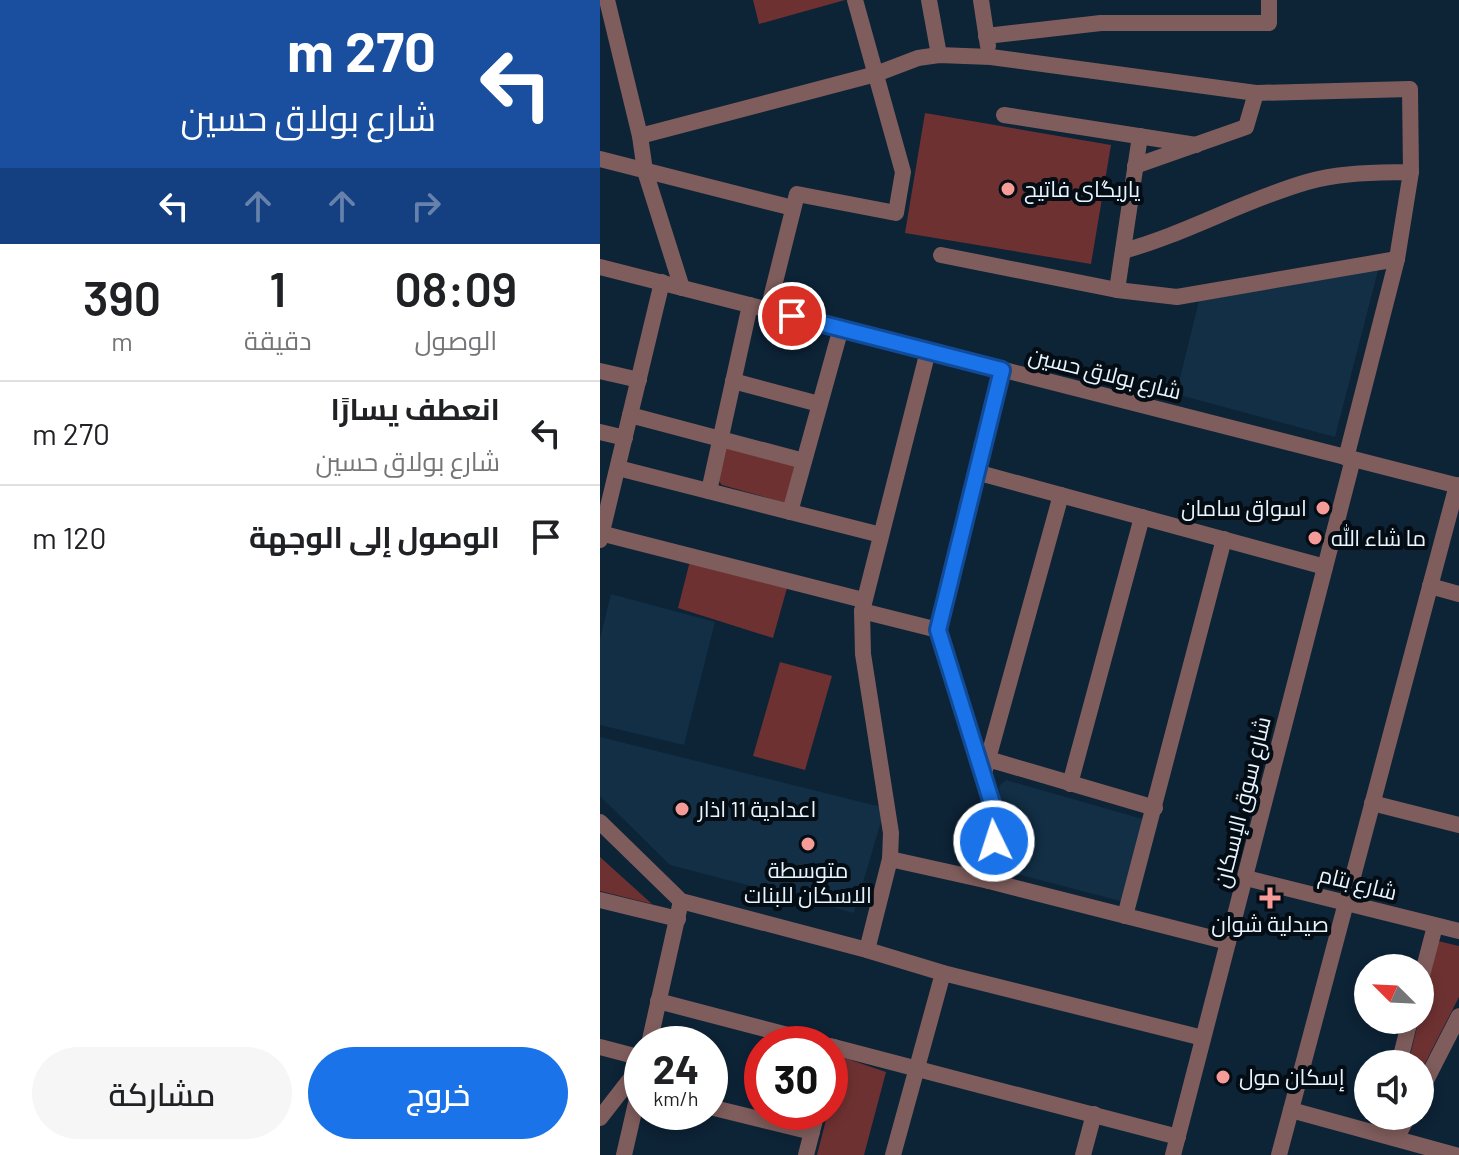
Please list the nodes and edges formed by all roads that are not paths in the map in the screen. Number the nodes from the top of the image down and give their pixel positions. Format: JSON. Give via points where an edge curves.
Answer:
{"nodes":[{"id":1,"x":607,"y":0,"type":"edge"},
{"id":2,"x":855,"y":0,"type":"edge"},
{"id":3,"x":929,"y":0,"type":"edge"},
{"id":4,"x":981,"y":0,"type":"edge"},
{"id":5,"x":1269,"y":0,"type":"edge"},
{"id":6,"x":986,"y":36,"type":"junction"},
{"id":7,"x":939,"y":55,"type":"junction"},
{"id":8,"x":991,"y":57,"type":"junction"},
{"id":9,"x":876,"y":74,"type":"junction"},
{"id":10,"x":1256,"y":93,"type":"junction"},
{"id":11,"x":1004,"y":115,"type":"dead end"},
{"id":12,"x":640,"y":136,"type":"junction"},
{"id":13,"x":1140,"y":136,"type":"junction"},
{"id":14,"x":1196,"y":145,"type":"junction"},
{"id":15,"x":600,"y":159,"type":"edge"},
{"id":16,"x":1135,"y":166,"type":"junction"},
{"id":17,"x":645,"y":171,"type":"junction"},
{"id":18,"x":1411,"y":172,"type":"junction"},
{"id":19,"x":793,"y":208,"type":"junction"},
{"id":20,"x":1123,"y":251,"type":"junction"},
{"id":21,"x":941,"y":255,"type":"dead end"},
{"id":22,"x":1397,"y":259,"type":"junction"},
{"id":23,"x":600,"y":267,"type":"edge"},
{"id":24,"x":662,"y":282,"type":"junction"},
{"id":25,"x":682,"y":288,"type":"junction"},
{"id":26,"x":1117,"y":290,"type":"junction"},
{"id":27,"x":750,"y":305,"type":"junction"},
{"id":28,"x":768,"y":310,"type":"junction"},
{"id":29,"x":841,"y":328,"type":"junction"},
{"id":30,"x":928,"y":351,"type":"junction"},
{"id":31,"x":1002,"y":370,"type":"junction"},
{"id":32,"x":600,"y":371,"type":"edge"},
{"id":33,"x":639,"y":380,"type":"junction"},
{"id":34,"x":733,"y":381,"type":"junction"},
{"id":35,"x":819,"y":404,"type":"junction"},
{"id":36,"x":630,"y":415,"type":"junction"},
{"id":37,"x":600,"y":432,"type":"edge"},
{"id":38,"x":625,"y":438,"type":"junction"},
{"id":39,"x":721,"y":438,"type":"junction"},
{"id":40,"x":1350,"y":459,"type":"junction"},
{"id":41,"x":804,"y":461,"type":"junction"},
{"id":42,"x":618,"y":468,"type":"junction"},
{"id":43,"x":976,"y":472,"type":"junction"},
{"id":44,"x":1458,"y":486,"type":"edge"},
{"id":45,"x":709,"y":491,"type":"junction"},
{"id":46,"x":1061,"y":495,"type":"junction"},
{"id":47,"x":790,"y":512,"type":"junction"},
{"id":48,"x":1142,"y":517,"type":"junction"},
{"id":49,"x":881,"y":535,"type":"junction"},
{"id":50,"x":601,"y":536,"type":"edge"},
{"id":51,"x":1224,"y":539,"type":"junction"},
{"id":52,"x":1325,"y":567,"type":"junction"},
{"id":53,"x":1430,"y":586,"type":"junction"},
{"id":54,"x":1459,"y":594,"type":"edge"},
{"id":55,"x":863,"y":605,"type":"junction"},
{"id":56,"x":938,"y":630,"type":"junction"},
{"id":57,"x":988,"y":759,"type":"junction"},
{"id":58,"x":983,"y":777,"type":"junction"},
{"id":59,"x":1070,"y":784,"type":"junction"},
{"id":60,"x":1372,"y":803,"type":"junction"},
{"id":61,"x":1155,"y":808,"type":"junction"},
{"id":62,"x":600,"y":822,"type":"edge"},
{"id":63,"x":1459,"y":825,"type":"edge"},
{"id":64,"x":890,"y":859,"type":"junction"},
{"id":65,"x":1246,"y":878,"type":"junction"},
{"id":66,"x":989,"y":881,"type":"junction"},
{"id":67,"x":600,"y":900,"type":"edge"},
{"id":68,"x":681,"y":901,"type":"junction"},
{"id":69,"x":1346,"y":902,"type":"junction"},
{"id":70,"x":1125,"y":916,"type":"junction"},
{"id":71,"x":678,"y":919,"type":"junction"},
{"id":72,"x":1435,"y":926,"type":"junction"},
{"id":73,"x":1459,"y":931,"type":"edge"},
{"id":74,"x":1228,"y":942,"type":"junction"},
{"id":75,"x":867,"y":950,"type":"junction"},
{"id":76,"x":1428,"y":954,"type":"edge"},
{"id":77,"x":943,"y":973,"type":"junction"},
{"id":78,"x":658,"y":1001,"type":"junction"},
{"id":79,"x":1459,"y":1016,"type":"edge"},
{"id":80,"x":653,"y":1026,"type":"edge"},
{"id":81,"x":745,"y":1026,"type":"edge"},
{"id":82,"x":1203,"y":1038,"type":"junction"},
{"id":83,"x":600,"y":1047,"type":"edge"},
{"id":84,"x":624,"y":1053,"type":"edge"},
{"id":85,"x":848,"y":1054,"type":"edge"},
{"id":86,"x":1434,"y":1065,"type":"edge"},
{"id":87,"x":917,"y":1069,"type":"junction"},
{"id":88,"x":624,"y":1096,"type":"edge"},
{"id":89,"x":1291,"y":1110,"type":"junction"},
{"id":90,"x":728,"y":1111,"type":"edge"},
{"id":91,"x":1094,"y":1114,"type":"junction"},
{"id":92,"x":601,"y":1115,"type":"edge"},
{"id":93,"x":629,"y":1130,"type":"edge"},
{"id":94,"x":1388,"y":1130,"type":"edge"},
{"id":95,"x":1394,"y":1130,"type":"edge"},
{"id":96,"x":812,"y":1132,"type":"joint"},
{"id":97,"x":1389,"y":1135,"type":"junction"},
{"id":98,"x":1178,"y":1137,"type":"junction"},
{"id":99,"x":894,"y":1153,"type":"edge"},
{"id":100,"x":624,"y":1155,"type":"edge"},
{"id":101,"x":806,"y":1155,"type":"edge"},
{"id":102,"x":912,"y":1155,"type":"edge"},
{"id":103,"x":1083,"y":1155,"type":"edge"},
{"id":104,"x":1173,"y":1155,"type":"edge"},
{"id":105,"x":1279,"y":1155,"type":"edge"},
{"id":106,"x":1455,"y":1155,"type":"edge"}],
"edges":[{"from":1,"to":12,"type":"street"},
{"from":2,"to":9,"type":"street"},
{"from":3,"to":7,"type":"street"},
{"from":4,"to":6,"type":"street"},
{"from":5,"to":6,"type":"street","via":[[1269,23],[1101,23]]},
{"from":6,"to":8,"type":"street"},
{"from":7,"to":8,"type":"street"},
{"from":7,"to":9,"type":"street"},
{"from":8,"to":10,"type":"street"},
{"from":9,"to":12,"type":"street"},
{"from":9,"to":19,"type":"street","via":[[903,172],[896,213],[797,194]]},
{"from":10,"to":14,"type":"street","via":[[1246,127]]},
{"from":10,"to":18,"type":"street","name":"شارع سوق الإسكان","via":[[1410,89]]},
{"from":11,"to":13,"type":"street"},
{"from":12,"to":17,"type":"street"},
{"from":13,"to":14,"type":"street"},
{"from":13,"to":16,"type":"street"},
{"from":14,"to":16,"type":"street"},
{"from":15,"to":17,"type":"street"},
{"from":16,"to":20,"type":"street"},
{"from":17,"to":19,"type":"street"},
{"from":17,"to":25,"type":"street"},
{"from":18,"to":20,"type":"street","via":[[1345,174],[1307,182]]},
{"from":18,"to":22,"type":"street","name":"شارع سوق الإسكان"},
{"from":19,"to":28,"type":"street"},
{"from":20,"to":26,"type":"street"},
{"from":21,"to":26,"type":"street"},
{"from":22,"to":26,"type":"street","via":[[1177,297]]},
{"from":22,"to":40,"type":"street","name":"شارع سوق الإسكان"},
{"from":23,"to":24,"type":"street","name":"شارع بولاق حسين"},
{"from":24,"to":25,"type":"street","name":"شارع بولاق حسين"},
{"from":24,"to":33,"type":"street"},
{"from":25,"to":27,"type":"street","name":"شارع بولاق حسين"},
{"from":27,"to":28,"type":"street","name":"شارع بولاق حسين"},
{"from":27,"to":34,"type":"street"},
{"from":28,"to":29,"type":"street","name":"شارع بولاق حسين"},
{"from":29,"to":30,"type":"street","name":"شارع بولاق حسين"},
{"from":29,"to":35,"type":"street"},
{"from":30,"to":31,"type":"street","name":"شارع بولاق حسين"},
{"from":30,"to":49,"type":"street"},
{"from":31,"to":40,"type":"street","name":"شارع بولاق حسين"},
{"from":31,"to":43,"type":"street"},
{"from":32,"to":33,"type":"street"},
{"from":33,"to":36,"type":"street"},
{"from":34,"to":35,"type":"street"},
{"from":34,"to":39,"type":"street"},
{"from":35,"to":41,"type":"street"},
{"from":36,"to":38,"type":"street"},
{"from":36,"to":39,"type":"street"},
{"from":37,"to":38,"type":"street"},
{"from":38,"to":42,"type":"street"},
{"from":39,"to":41,"type":"street"},
{"from":39,"to":45,"type":"street"},
{"from":40,"to":44,"type":"street","name":"شارع بولاق حسين"},
{"from":40,"to":52,"type":"street","name":"شارع سوق الإسكان"},
{"from":41,"to":47,"type":"street"},
{"from":42,"to":45,"type":"street"},
{"from":42,"to":50,"type":"street"},
{"from":43,"to":46,"type":"street"},
{"from":43,"to":56,"type":"street"},
{"from":44,"to":53,"type":"street"},
{"from":45,"to":47,"type":"street"},
{"from":46,"to":48,"type":"street"},
{"from":46,"to":57,"type":"street"},
{"from":47,"to":49,"type":"street"},
{"from":48,"to":51,"type":"street"},
{"from":48,"to":59,"type":"street"},
{"from":49,"to":55,"type":"street"},
{"from":50,"to":55,"type":"street"},
{"from":51,"to":52,"type":"street"},
{"from":51,"to":61,"type":"street"},
{"from":52,"to":65,"type":"street","name":"شارع سوق الإسكان"},
{"from":53,"to":54,"type":"street"},
{"from":53,"to":60,"type":"street"},
{"from":55,"to":56,"type":"street"},
{"from":55,"to":64,"type":"street","via":[[863,654],[891,833]]},
{"from":56,"to":58,"type":"street"},
{"from":57,"to":58,"type":"street"},
{"from":57,"to":59,"type":"street"},
{"from":58,"to":66,"type":"street","via":[[995,813]]},
{"from":59,"to":61,"type":"street"},
{"from":60,"to":63,"type":"street"},
{"from":60,"to":69,"type":"street"},
{"from":61,"to":70,"type":"street"},
{"from":62,"to":68,"type":"street"},
{"from":64,"to":66,"type":"street"},
{"from":64,"to":75,"type":"street"},
{"from":65,"to":69,"type":"street","name":"شارع بتام"},
{"from":65,"to":74,"type":"street","name":"شارع سوق الإسكان"},
{"from":66,"to":70,"type":"street"},
{"from":67,"to":71,"type":"street"},
{"from":68,"to":71,"type":"street"},
{"from":68,"to":75,"type":"street"},
{"from":69,"to":72,"type":"street","name":"شارع بتام"},
{"from":69,"to":89,"type":"street"},
{"from":70,"to":74,"type":"street"},
{"from":71,"to":78,"type":"street"},
{"from":72,"to":73,"type":"street","name":"شارع بتام"},
{"from":72,"to":76,"type":"street"},
{"from":74,"to":82,"type":"street","name":"شارع سوق الإسكان"},
{"from":75,"to":77,"type":"street"},
{"from":77,"to":82,"type":"street"},
{"from":77,"to":87,"type":"street"},
{"from":78,"to":80,"type":"street"},
{"from":78,"to":81,"type":"street"},
{"from":79,"to":86,"type":"street"},
{"from":82,"to":98,"type":"street","name":"شارع سوق الإسكان"},
{"from":83,"to":84,"type":"street"},
{"from":85,"to":87,"type":"street"},
{"from":87,"to":91,"type":"street"},
{"from":87,"to":99,"type":"street"},
{"from":88,"to":92,"type":"street"},
{"from":89,"to":97,"type":"street"},
{"from":89,"to":105,"type":"street"},
{"from":90,"to":96,"type":"street"},
{"from":91,"to":98,"type":"street"},
{"from":91,"to":103,"type":"street"},
{"from":93,"to":100,"type":"street"},
{"from":94,"to":97,"type":"street"},
{"from":95,"to":97,"type":"street"},
{"from":96,"to":101,"type":"street"},
{"from":97,"to":106,"type":"street"},
{"from":98,"to":104,"type":"street","name":"شارع سوق الإسكان"},
{"from":99,"to":102,"type":"street"}]}
